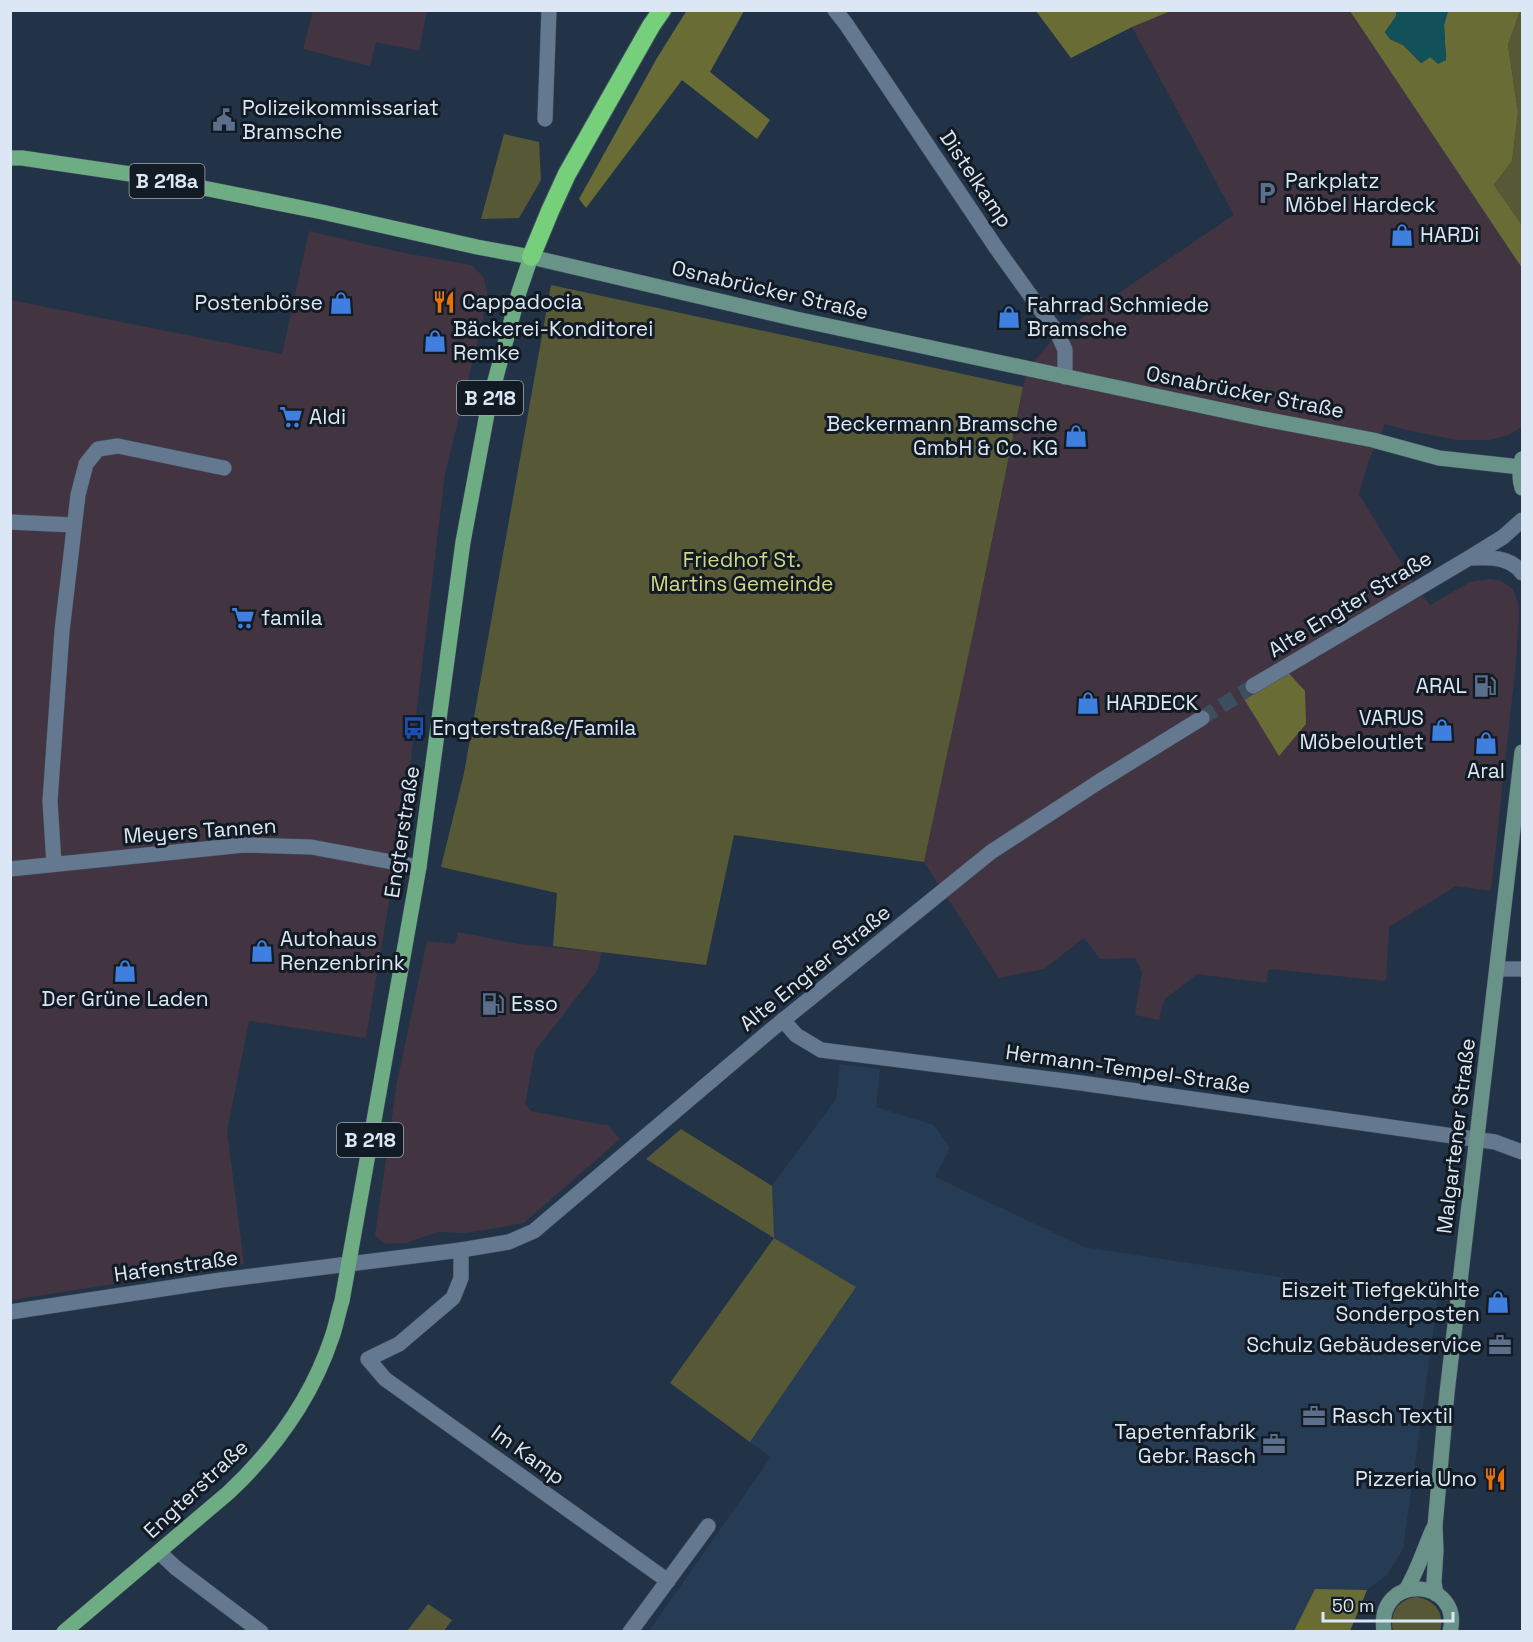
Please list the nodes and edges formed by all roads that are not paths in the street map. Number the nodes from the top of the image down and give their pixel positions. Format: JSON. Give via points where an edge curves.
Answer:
{"nodes":[{"id":1,"x":549,"y":10,"type":"edge"},
{"id":2,"x":662,"y":10,"type":"edge"},
{"id":3,"x":835,"y":10,"type":"edge"},
{"id":4,"x":545,"y":119,"type":"dead end"},
{"id":5,"x":10,"y":158,"type":"edge"},
{"id":6,"x":531,"y":257,"type":"junction"},
{"id":7,"x":1065,"y":377,"type":"junction"},
{"id":8,"x":1521,"y":463,"type":"edge"},
{"id":9,"x":224,"y":468,"type":"dead end"},
{"id":10,"x":1522,"y":488,"type":"edge"},
{"id":11,"x":1522,"y":520,"type":"edge"},
{"id":12,"x":10,"y":522,"type":"edge"},
{"id":13,"x":73,"y":525,"type":"junction"},
{"id":14,"x":1469,"y":558,"type":"junction"},
{"id":15,"x":1522,"y":573,"type":"edge"},
{"id":16,"x":1253,"y":686,"type":"tunnel mouth"},
{"id":17,"x":1202,"y":718,"type":"tunnel mouth"},
{"id":18,"x":1522,"y":752,"type":"edge"},
{"id":19,"x":54,"y":864,"type":"junction"},
{"id":20,"x":419,"y":867,"type":"junction"},
{"id":21,"x":10,"y":869,"type":"edge"},
{"id":22,"x":1497,"y":969,"type":"junction"},
{"id":23,"x":1522,"y":969,"type":"edge"},
{"id":24,"x":783,"y":1020,"type":"junction"},
{"id":25,"x":1477,"y":1140,"type":"junction"},
{"id":26,"x":1522,"y":1152,"type":"edge"},
{"id":27,"x":461,"y":1250,"type":"junction"},
{"id":28,"x":348,"y":1264,"type":"junction"},
{"id":29,"x":10,"y":1311,"type":"edge"},
{"id":30,"x":708,"y":1526,"type":"dead end"},
{"id":31,"x":1435,"y":1526,"type":"junction"},
{"id":32,"x":159,"y":1551,"type":"junction"},
{"id":33,"x":668,"y":1581,"type":"junction"},
{"id":34,"x":1406,"y":1590,"type":"junction"},
{"id":35,"x":1437,"y":1594,"type":"junction"},
{"id":36,"x":1381,"y":1628,"type":"edge"},
{"id":37,"x":64,"y":1632,"type":"edge"},
{"id":38,"x":261,"y":1632,"type":"edge"},
{"id":39,"x":630,"y":1632,"type":"edge"},
{"id":40,"x":1450,"y":1632,"type":"edge"}],
"edges":[{"from":1,"to":4,"type":"street"},
{"from":2,"to":6,"type":"highway","number":"B 218","via":[[567,174]]},
{"from":3,"to":7,"type":"street","name":"Distelkamp","via":[[1058,334],[1065,350]]},
{"from":5,"to":6,"type":"main road","name":"Osnabrücker Straße","number":"B 218a","via":[[144,176]]},
{"from":6,"to":7,"type":"street","name":"Osnabrücker Straße"},
{"from":6,"to":20,"type":"main road","name":"Engterstraße","number":"B 218","via":[[489,403],[463,542]]},
{"from":7,"to":8,"type":"street","name":"Osnabrücker Straße","via":[[1334,432],[1439,458]]},
{"from":8,"to":10,"type":"street"},
{"from":9,"to":13,"type":"street","via":[[118,446],[98,449],[87,464]]},
{"from":11,"to":14,"type":"street","name":"Alte Engter Straße"},
{"from":12,"to":13,"type":"street"},
{"from":13,"to":19,"type":"street","via":[[50,801]]},
{"from":14,"to":15,"type":"street","via":[[1503,560]]},
{"from":14,"to":16,"type":"street","name":"Alte Engter Straße"},
{"from":17,"to":24,"type":"street","name":"Alte Engter Straße","via":[[991,852]]},
{"from":18,"to":22,"type":"street","name":"Malgartener Straße"},
{"from":19,"to":20,"type":"street","name":"Meyers Tannen","via":[[244,845],[311,847]]},
{"from":19,"to":21,"type":"street","name":"Meyers Tannen"},
{"from":20,"to":28,"type":"main road","name":"Engterstraße","number":"B 218"},
{"from":22,"to":23,"type":"street"},
{"from":22,"to":25,"type":"street","name":"Malgartener Straße"},
{"from":24,"to":25,"type":"street","name":"Hermann-Tempel-Straße","via":[[796,1035],[821,1050]]},
{"from":24,"to":27,"type":"street","name":"Alte Engter Straße","via":[[534,1231],[509,1242]]},
{"from":25,"to":26,"type":"street","name":"Hermann-Tempel-Straße"},
{"from":25,"to":31,"type":"street","name":"Malgartener Straße"},
{"from":27,"to":28,"type":"street","name":"Alte Engter Straße"},
{"from":27,"to":33,"type":"street","name":"Im Kamp","via":[[461,1278],[453,1298],[399,1344],[368,1359],[386,1378]]},
{"from":28,"to":29,"type":"street","name":"Hafenstraße"},
{"from":28,"to":32,"type":"main road","name":"Engterstraße","number":"B 218","via":[[332,1337],[314,1383],[291,1420],[248,1474]]},
{"from":30,"to":33,"type":"street"},
{"from":31,"to":34,"type":"street","name":"Malgartener Straße"},
{"from":31,"to":35,"type":"street","name":"Malgartener Straße"},
{"from":32,"to":37,"type":"main road","name":"Engterstraße","number":"B 218"},
{"from":32,"to":38,"type":"street"},
{"from":33,"to":39,"type":"street"},
{"from":34,"to":35,"type":"street","via":[[1422,1588]]},
{"from":34,"to":36,"type":"street","via":[[1390,1601]]},
{"from":35,"to":40,"type":"street","via":[[1449,1608]]}]}
